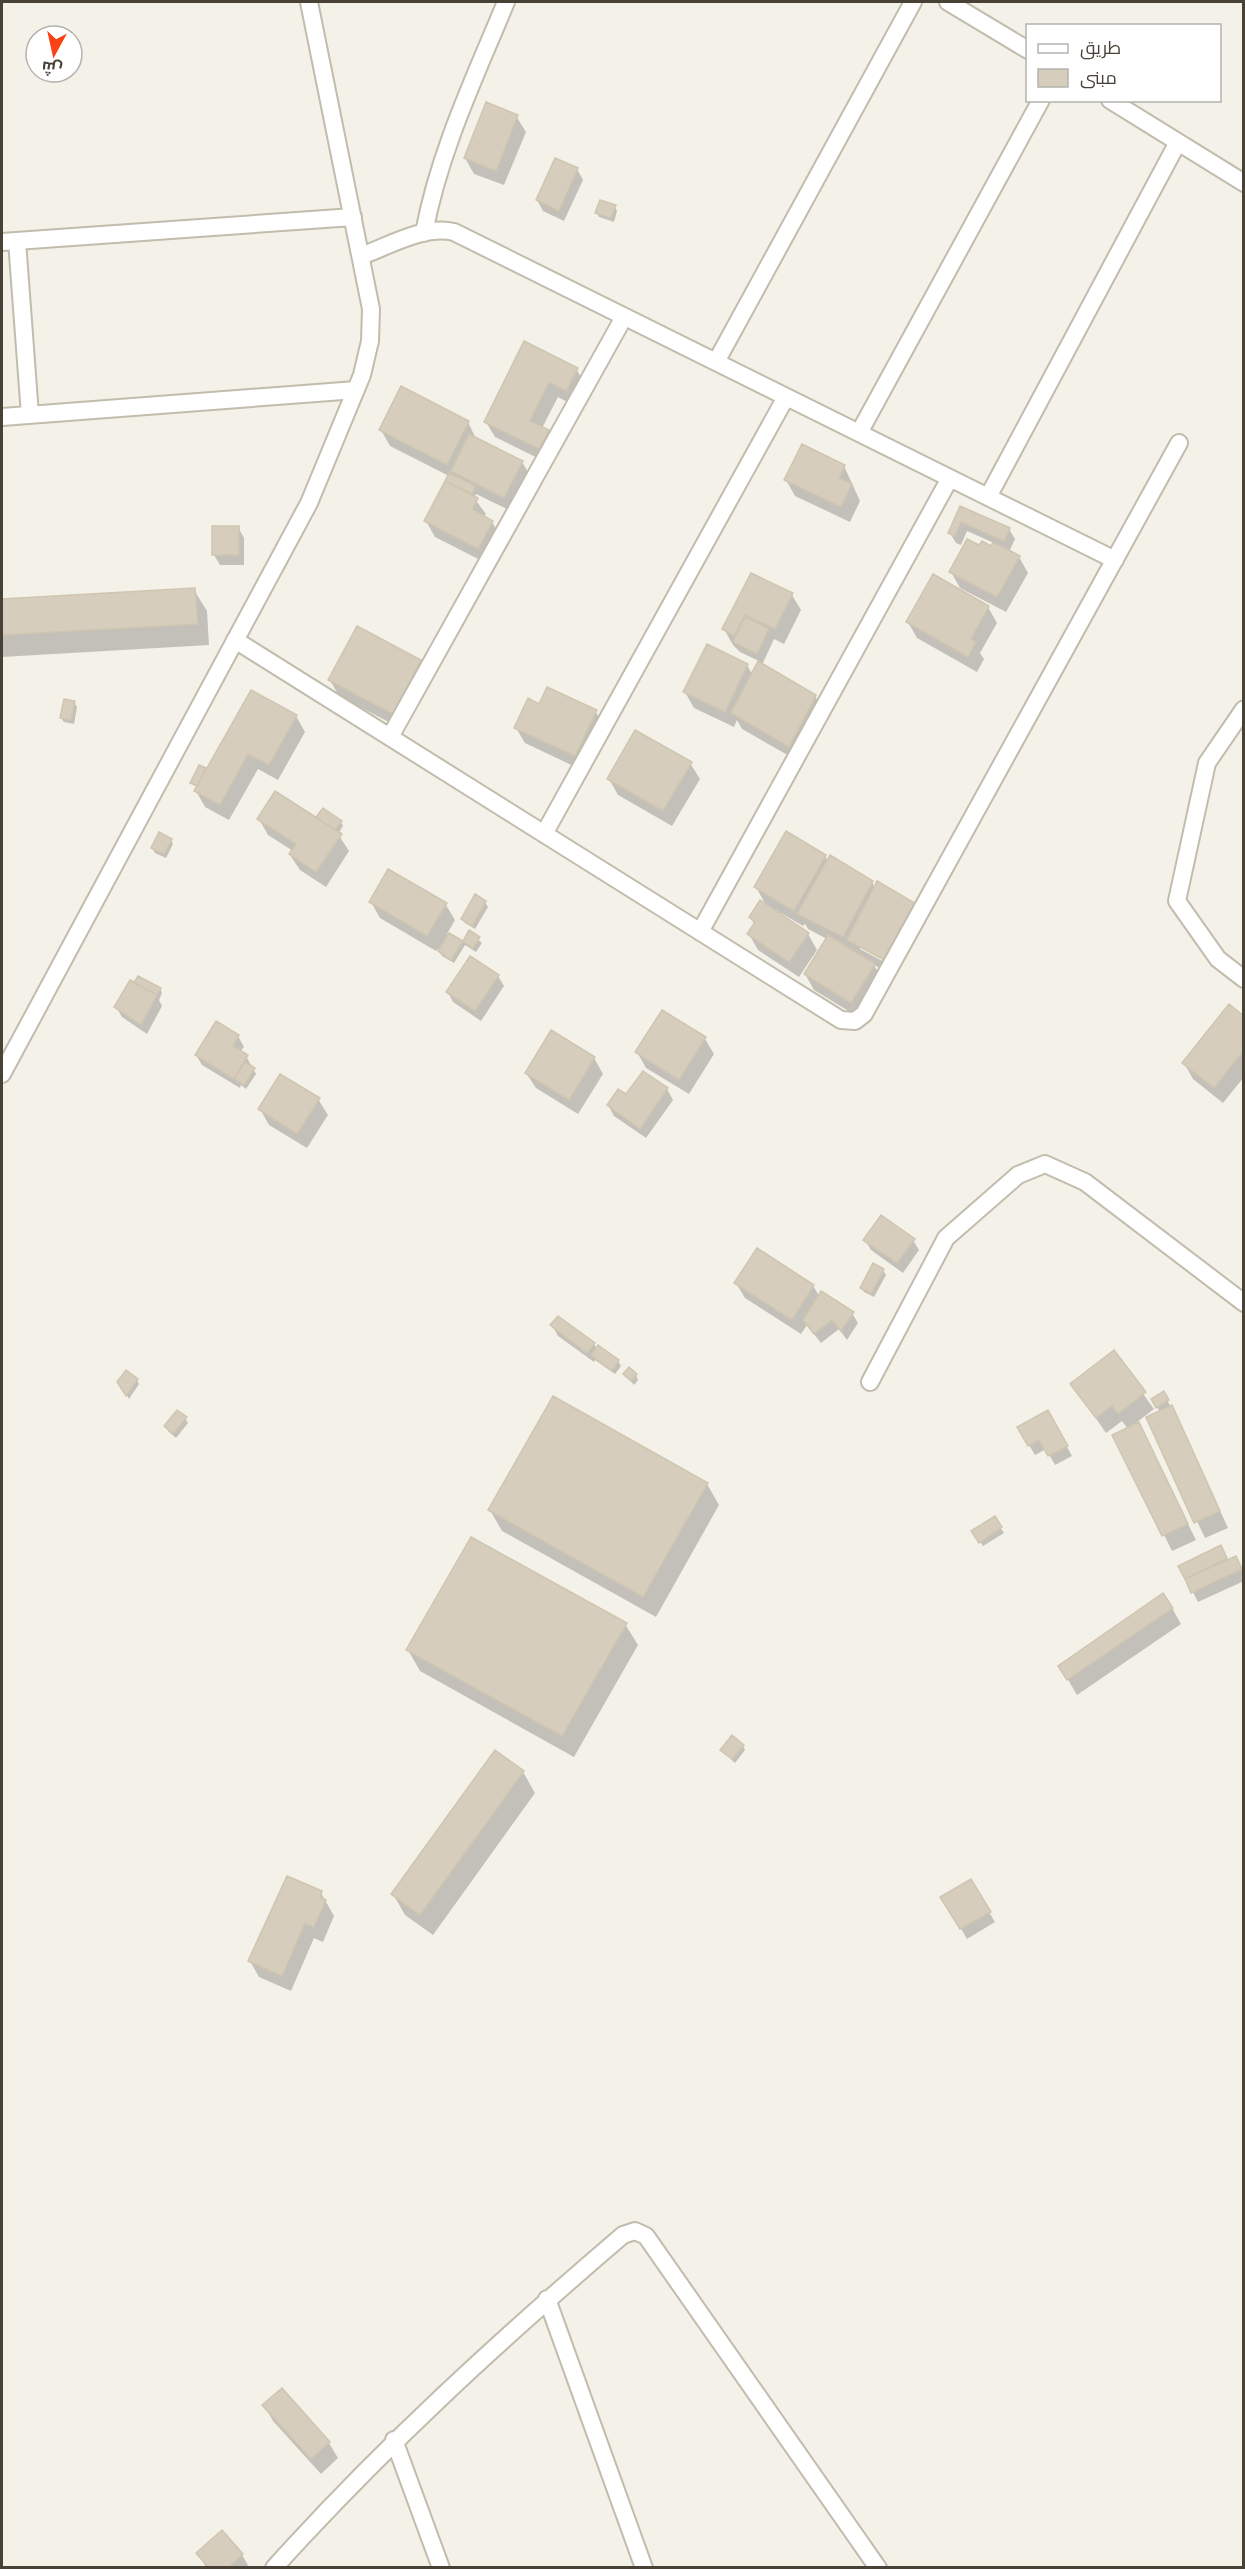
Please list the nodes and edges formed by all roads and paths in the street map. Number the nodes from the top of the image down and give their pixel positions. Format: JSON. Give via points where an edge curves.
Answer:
{"nodes":[{"id":1,"x":309,"y":2,"type":"edge"},
{"id":2,"x":506,"y":2,"type":"edge"},
{"id":3,"x":913,"y":2,"type":"edge"},
{"id":4,"x":948,"y":2,"type":"edge"},
{"id":5,"x":1026,"y":49,"type":"edge"},
{"id":6,"x":1040,"y":102,"type":"edge"},
{"id":7,"x":1113,"y":102,"type":"edge"},
{"id":8,"x":1178,"y":142,"type":"junction"},
{"id":9,"x":1244,"y":183,"type":"edge"},
{"id":10,"x":353,"y":217,"type":"junction"},
{"id":11,"x":424,"y":233,"type":"junction"},
{"id":12,"x":9,"y":242,"type":"edge"},
{"id":13,"x":361,"y":256,"type":"junction"},
{"id":14,"x":624,"y":317,"type":"junction"},
{"id":15,"x":716,"y":362,"type":"junction"},
{"id":16,"x":356,"y":390,"type":"junction"},
{"id":17,"x":786,"y":397,"type":"junction"},
{"id":18,"x":30,"y":414,"type":"junction"},
{"id":19,"x":2,"y":417,"type":"edge"},
{"id":20,"x":859,"y":433,"type":"junction"},
{"id":21,"x":1179,"y":443,"type":"dead end"},
{"id":22,"x":950,"y":478,"type":"junction"},
{"id":23,"x":988,"y":497,"type":"junction"},
{"id":24,"x":1114,"y":560,"type":"junction"},
{"id":25,"x":235,"y":640,"type":"junction"},
{"id":26,"x":1244,"y":709,"type":"edge"},
{"id":27,"x":390,"y":737,"type":"junction"},
{"id":28,"x":544,"y":834,"type":"junction"},
{"id":29,"x":700,"y":932,"type":"junction"},
{"id":30,"x":1244,"y":979,"type":"edge"},
{"id":31,"x":2,"y":1074,"type":"edge"},
{"id":32,"x":1244,"y":1303,"type":"edge"},
{"id":33,"x":870,"y":1382,"type":"dead end"},
{"id":34,"x":547,"y":2300,"type":"junction"},
{"id":35,"x":394,"y":2440,"type":"junction"},
{"id":36,"x":274,"y":2568,"type":"edge"},
{"id":37,"x":441,"y":2568,"type":"edge"},
{"id":38,"x":644,"y":2568,"type":"edge"},
{"id":39,"x":878,"y":2568,"type":"edge"}],
"edges":[{"from":1,"to":10,"type":"street"},
{"from":2,"to":11,"type":"street","via":[[445,151]]},
{"from":3,"to":15,"type":"street"},
{"from":4,"to":5,"type":"street"},
{"from":6,"to":20,"type":"street"},
{"from":7,"to":8,"type":"street"},
{"from":8,"to":9,"type":"street"},
{"from":8,"to":23,"type":"street"},
{"from":10,"to":12,"type":"street"},
{"from":10,"to":13,"type":"street"},
{"from":11,"to":13,"type":"street"},
{"from":11,"to":14,"type":"street","via":[[454,232]]},
{"from":12,"to":18,"type":"street"},
{"from":13,"to":16,"type":"street","via":[[371,309],[366,358]]},
{"from":14,"to":15,"type":"street"},
{"from":14,"to":27,"type":"street"},
{"from":15,"to":17,"type":"street"},
{"from":16,"to":18,"type":"street"},
{"from":16,"to":25,"type":"street","via":[[309,503]]},
{"from":17,"to":20,"type":"street"},
{"from":17,"to":28,"type":"street"},
{"from":18,"to":19,"type":"street"},
{"from":20,"to":22,"type":"street"},
{"from":21,"to":24,"type":"street"},
{"from":22,"to":23,"type":"street"},
{"from":22,"to":29,"type":"street"},
{"from":23,"to":24,"type":"street"},
{"from":24,"to":29,"type":"street","via":[[860,1018],[842,1020]]},
{"from":25,"to":27,"type":"street"},
{"from":25,"to":31,"type":"street"},
{"from":26,"to":30,"type":"street","via":[[1207,763],[1177,901],[1218,959]]},
{"from":27,"to":28,"type":"street"},
{"from":28,"to":29,"type":"street"},
{"from":32,"to":33,"type":"street","via":[[1085,1182],[1045,1164],[1018,1175],[946,1238]]},
{"from":34,"to":35,"type":"street"},
{"from":34,"to":38,"type":"street"},
{"from":34,"to":39,"type":"street","via":[[623,2235],[635,2231],[646,2236]]},
{"from":35,"to":36,"type":"street"},
{"from":35,"to":37,"type":"street"}]}
